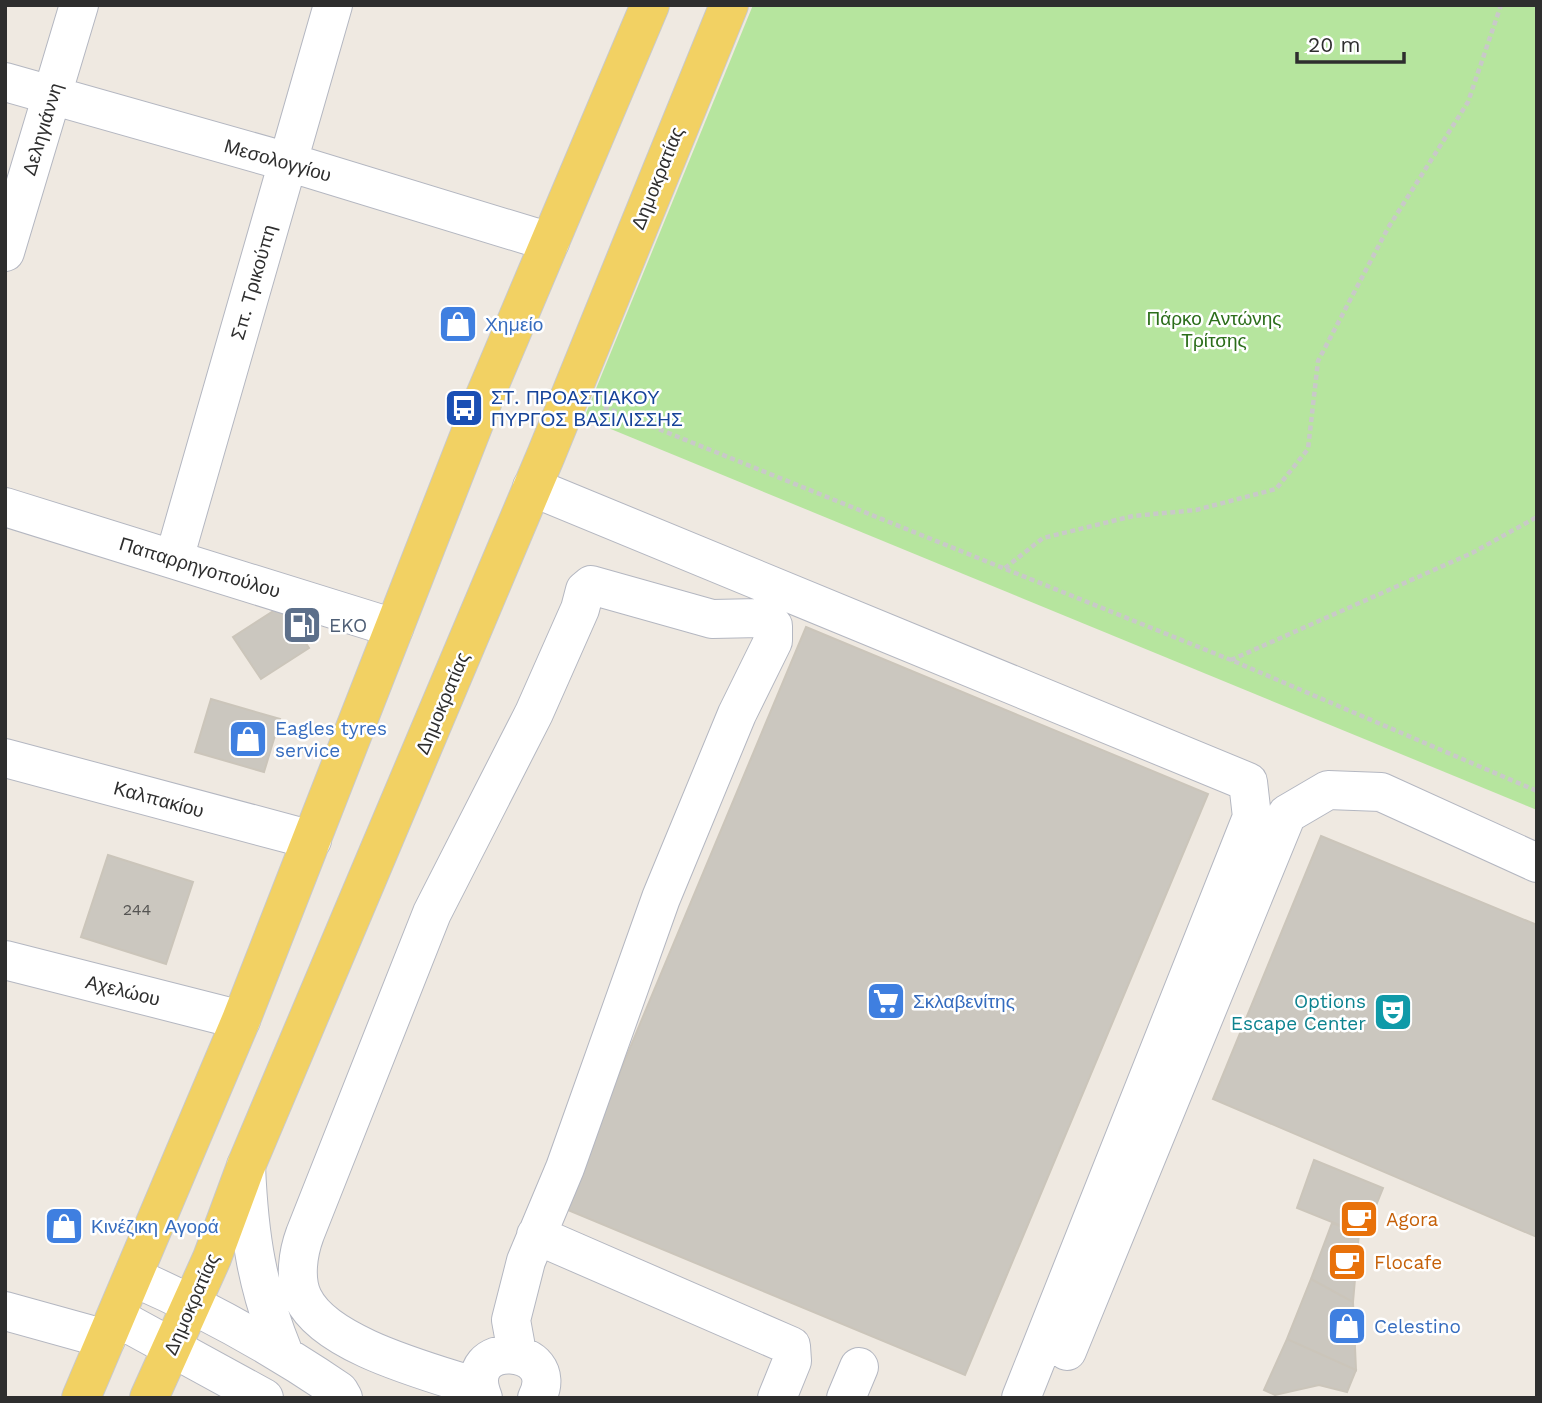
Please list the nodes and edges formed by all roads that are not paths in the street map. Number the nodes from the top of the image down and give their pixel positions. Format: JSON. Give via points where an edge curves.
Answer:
{"nodes":[{"id":1,"x":79,"y":5,"type":"edge"},
{"id":2,"x":332,"y":5,"type":"edge"},
{"id":3,"x":650,"y":5,"type":"edge"},
{"id":4,"x":729,"y":5,"type":"edge"},
{"id":5,"x":5,"y":82,"type":"edge"},
{"id":6,"x":52,"y":96,"type":"junction"},
{"id":7,"x":288,"y":162,"type":"junction"},
{"id":8,"x":550,"y":242,"type":"junction"},
{"id":9,"x":5,"y":252,"type":"edge"},
{"id":10,"x":532,"y":487,"type":"junction"},
{"id":11,"x":5,"y":507,"type":"edge"},
{"id":12,"x":174,"y":559,"type":"junction"},
{"id":13,"x":394,"y":628,"type":"junction"},
{"id":14,"x":5,"y":758,"type":"edge"},
{"id":15,"x":312,"y":840,"type":"junction"},
{"id":16,"x":1537,"y":863,"type":"edge"},
{"id":17,"x":5,"y":960,"type":"edge"},
{"id":18,"x":241,"y":1020,"type":"junction"},
{"id":19,"x":246,"y":1166,"type":"junction"},
{"id":20,"x":536,"y":1235,"type":"junction"},
{"id":21,"x":133,"y":1277,"type":"junction"},
{"id":22,"x":192,"y":1303,"type":"junction"},
{"id":23,"x":5,"y":1311,"type":"edge"},
{"id":24,"x":111,"y":1328,"type":"junction"},
{"id":25,"x":173,"y":1345,"type":"junction"},
{"id":26,"x":517,"y":1353,"type":"junction"},
{"id":27,"x":284,"y":1354,"type":"junction"},
{"id":28,"x":481,"y":1393,"type":"edge"},
{"id":29,"x":543,"y":1396,"type":"edge"},
{"id":30,"x":81,"y":1398,"type":"edge"},
{"id":31,"x":149,"y":1398,"type":"edge"},
{"id":32,"x":264,"y":1398,"type":"edge"},
{"id":33,"x":343,"y":1398,"type":"edge"},
{"id":34,"x":777,"y":1398,"type":"edge"},
{"id":35,"x":1021,"y":1398,"type":"edge"},
{"id":36,"x":1048,"y":1398,"type":"edge"}],
"edges":[{"from":1,"to":6,"type":"street","name":"Δεληγιάννη"},
{"from":2,"to":7,"type":"street","name":"Σπ. Τρικούπη"},
{"from":3,"to":8,"type":"main road"},
{"from":4,"to":10,"type":"main road","name":"Δημοκρατίας"},
{"from":5,"to":6,"type":"street","name":"Μεσολογγίου"},
{"from":6,"to":7,"type":"street","name":"Μεσολογγίου"},
{"from":6,"to":9,"type":"street","name":"Δεληγιάννη"},
{"from":7,"to":8,"type":"street","name":"Μεσολογγίου"},
{"from":7,"to":12,"type":"street","name":"Σπ. Τρικούπη"},
{"from":8,"to":13,"type":"main road"},
{"from":10,"to":19,"type":"main road","name":"Δημοκρατίας"},
{"from":10,"to":35,"type":"street","via":[[1248,782],[1252,817]]},
{"from":11,"to":12,"type":"street","name":"Παπαρρηγοπούλου"},
{"from":12,"to":13,"type":"street","name":"Παπαρρηγοπούλου"},
{"from":13,"to":15,"type":"main road"},
{"from":14,"to":15,"type":"street","name":"Καλπακίου"},
{"from":15,"to":18,"type":"main road"},
{"from":16,"to":36,"type":"street","via":[[1381,792],[1328,790],[1287,814]]},
{"from":17,"to":18,"type":"street","name":"Αχελώου"},
{"from":18,"to":21,"type":"main road"},
{"from":19,"to":22,"type":"main road","name":"Δημοκρατίας"},
{"from":19,"to":27,"type":"street","via":[[250,1244]]},
{"from":20,"to":26,"type":"street","via":[[511,1320]]},
{"from":20,"to":28,"type":"street","via":[[565,1168],[661,898],[737,714],[773,641],[773,626],[760,618],[712,619],[591,585],[585,590],[552,676],[432,913],[305,1234],[299,1277],[303,1297],[316,1316],[342,1336]]},
{"from":20,"to":34,"type":"street","via":[[791,1346],[792,1362]]},
{"from":21,"to":22,"type":"street"},
{"from":21,"to":24,"type":"main road"},
{"from":22,"to":25,"type":"main road","name":"Δημοκρατίας"},
{"from":22,"to":27,"type":"street"},
{"from":23,"to":24,"type":"street"},
{"from":24,"to":25,"type":"street"},
{"from":24,"to":30,"type":"main road"},
{"from":25,"to":31,"type":"main road","name":"Δημοκρατίας"},
{"from":25,"to":32,"type":"street"},
{"from":26,"to":28,"type":"street","via":[[488,1361],[482,1369]]},
{"from":26,"to":29,"type":"street","via":[[534,1364]]},
{"from":27,"to":33,"type":"street"}]}
